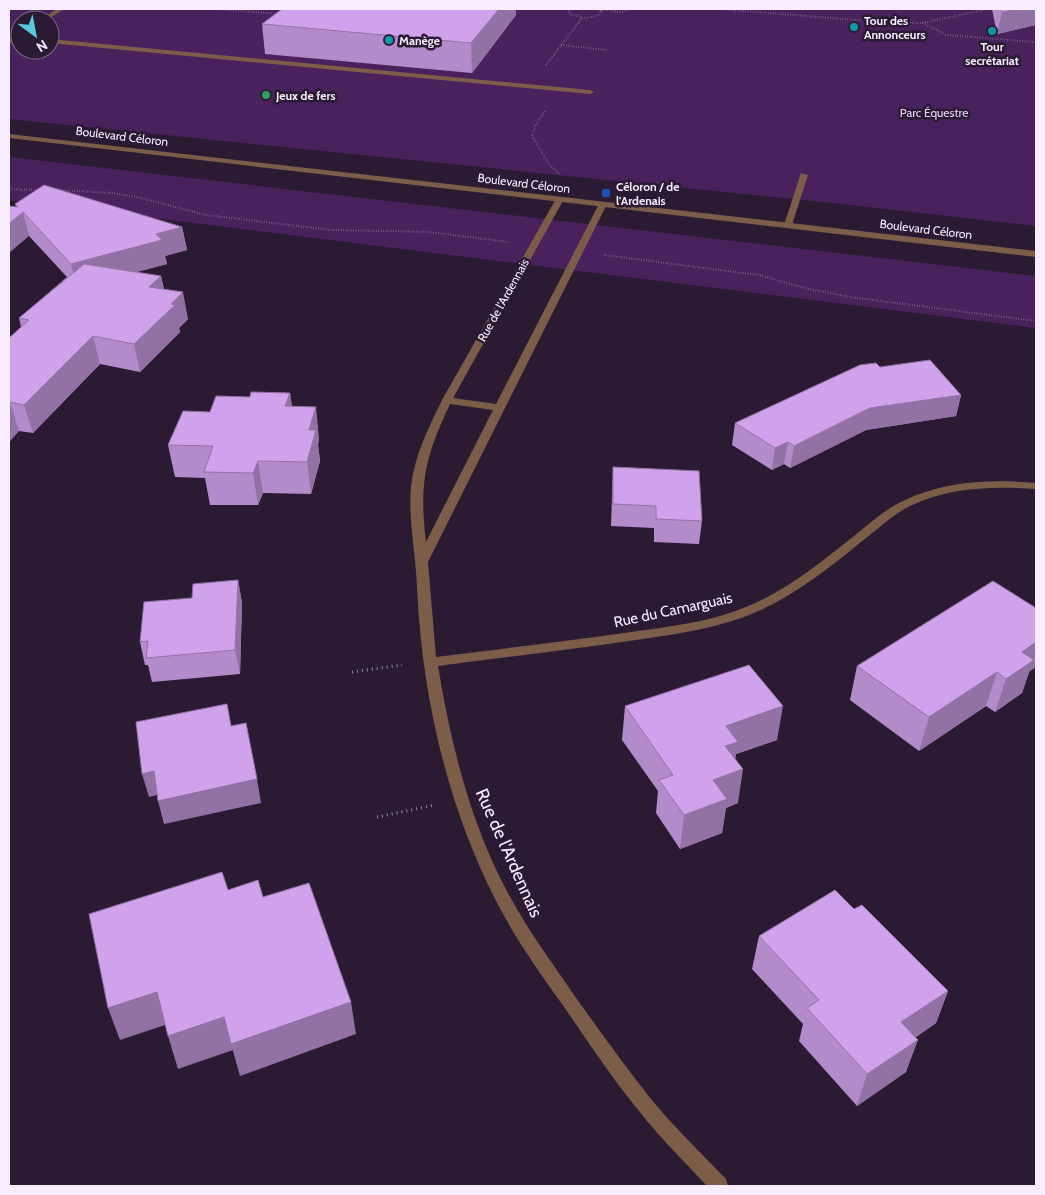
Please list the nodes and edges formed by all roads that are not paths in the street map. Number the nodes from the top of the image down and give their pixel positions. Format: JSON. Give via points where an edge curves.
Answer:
{"nodes":[{"id":1,"x":60,"y":41,"type":"edge"},
{"id":2,"x":590,"y":92,"type":"dead end"},
{"id":3,"x":9,"y":136,"type":"edge"},
{"id":4,"x":804,"y":175,"type":"dead end"},
{"id":5,"x":560,"y":199,"type":"junction"},
{"id":6,"x":603,"y":204,"type":"junction"},
{"id":7,"x":788,"y":226,"type":"junction"},
{"id":8,"x":1036,"y":254,"type":"edge"},
{"id":9,"x":447,"y":400,"type":"junction"},
{"id":10,"x":499,"y":408,"type":"junction"},
{"id":11,"x":1036,"y":486,"type":"edge"},
{"id":12,"x":422,"y":562,"type":"junction"},
{"id":13,"x":430,"y":662,"type":"junction"},
{"id":14,"x":719,"y":1186,"type":"edge"}],
"edges":[{"from":1,"to":2,"type":"street"},
{"from":3,"to":5,"type":"street","name":"Boulevard Céloron"},
{"from":4,"to":7,"type":"street"},
{"from":5,"to":6,"type":"street","name":"Boulevard Céloron"},
{"from":5,"to":9,"type":"street","name":"Rue de l'Ardennais"},
{"from":6,"to":7,"type":"street","name":"Boulevard Céloron"},
{"from":6,"to":10,"type":"street","name":"Rue de l'Ardennais"},
{"from":7,"to":8,"type":"street","name":"Boulevard Céloron"},
{"from":9,"to":10,"type":"street"},
{"from":9,"to":12,"type":"street","name":"Rue de l'Ardennais","via":[[436,422],[417,487]]},
{"from":10,"to":12,"type":"street","name":"Rue de l'Ardennais"},
{"from":11,"to":13,"type":"street","name":"Rue du Camarguais","via":[[991,484],[945,489],[923,496],[888,515],[796,586],[751,610],[730,617],[587,643]]},
{"from":12,"to":13,"type":"street","name":"Rue de l'Ardennais","via":[[423,614]]},
{"from":13,"to":14,"type":"street","name":"Rue de l'Ardennais","via":[[462,799],[490,870],[524,937],[635,1093]]}]}
